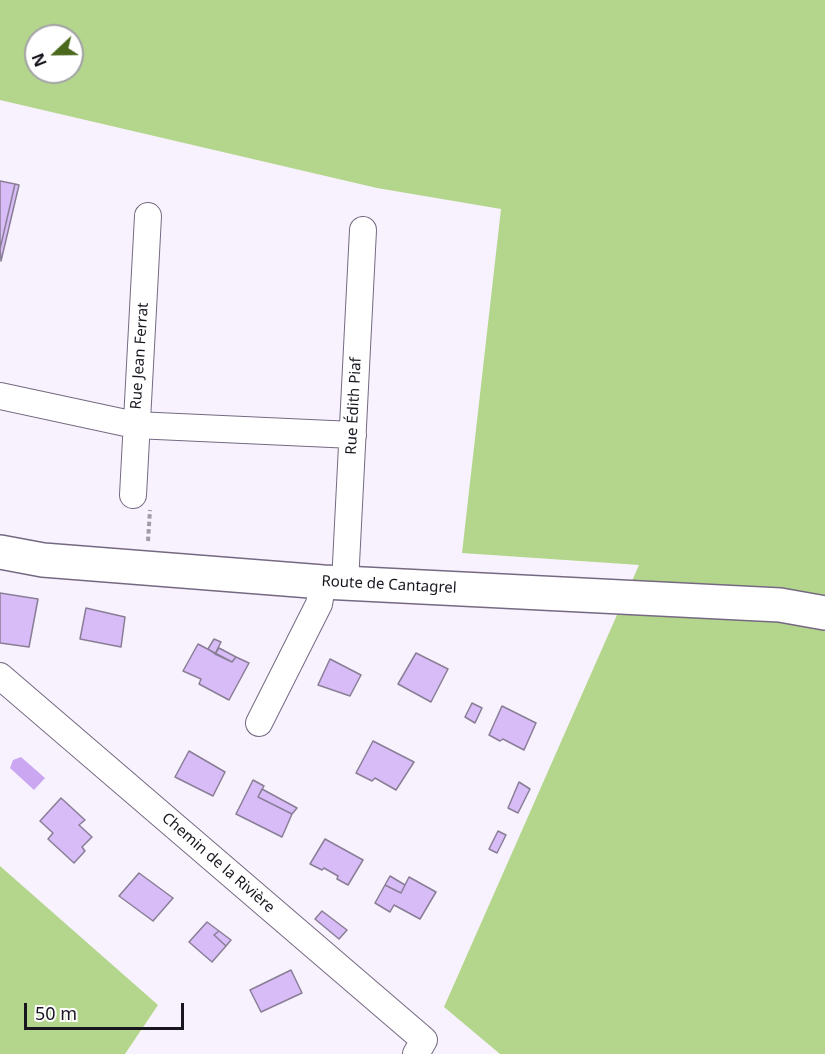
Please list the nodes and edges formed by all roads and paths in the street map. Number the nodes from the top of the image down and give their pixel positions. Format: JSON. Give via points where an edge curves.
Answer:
{"nodes":[{"id":1,"x":148,"y":216,"type":"dead end"},
{"id":2,"x":363,"y":230,"type":"dead end"},
{"id":3,"x":0,"y":396,"type":"edge"},
{"id":4,"x":135,"y":425,"type":"junction"},
{"id":5,"x":353,"y":435,"type":"junction"},
{"id":6,"x":133,"y":495,"type":"dead end"},
{"id":7,"x":0,"y":552,"type":"edge"},
{"id":8,"x":334,"y":583,"type":"junction"},
{"id":9,"x":825,"y":613,"type":"edge"},
{"id":10,"x":0,"y":676,"type":"edge"},
{"id":11,"x":259,"y":723,"type":"dead end"},
{"id":12,"x":427,"y":1049,"type":"edge"}],
"edges":[{"from":1,"to":4,"type":"street","name":"Rue Jean Ferrat"},
{"from":2,"to":5,"type":"street","name":"Rue Édith Piaf"},
{"from":3,"to":4,"type":"street"},
{"from":4,"to":5,"type":"street"},
{"from":4,"to":6,"type":"street","name":"Rue Jean Ferrat"},
{"from":5,"to":8,"type":"street","name":"Rue Édith Piaf"},
{"from":7,"to":8,"type":"street","name":"Route de Cantagrel","via":[[43,560]]},
{"from":8,"to":9,"type":"street","name":"Route de Cantagrel","via":[[780,605]]},
{"from":8,"to":11,"type":"street","name":"Rue Édith Piaf"},
{"from":10,"to":12,"type":"street","name":"Chemin de la Rivière"}]}
